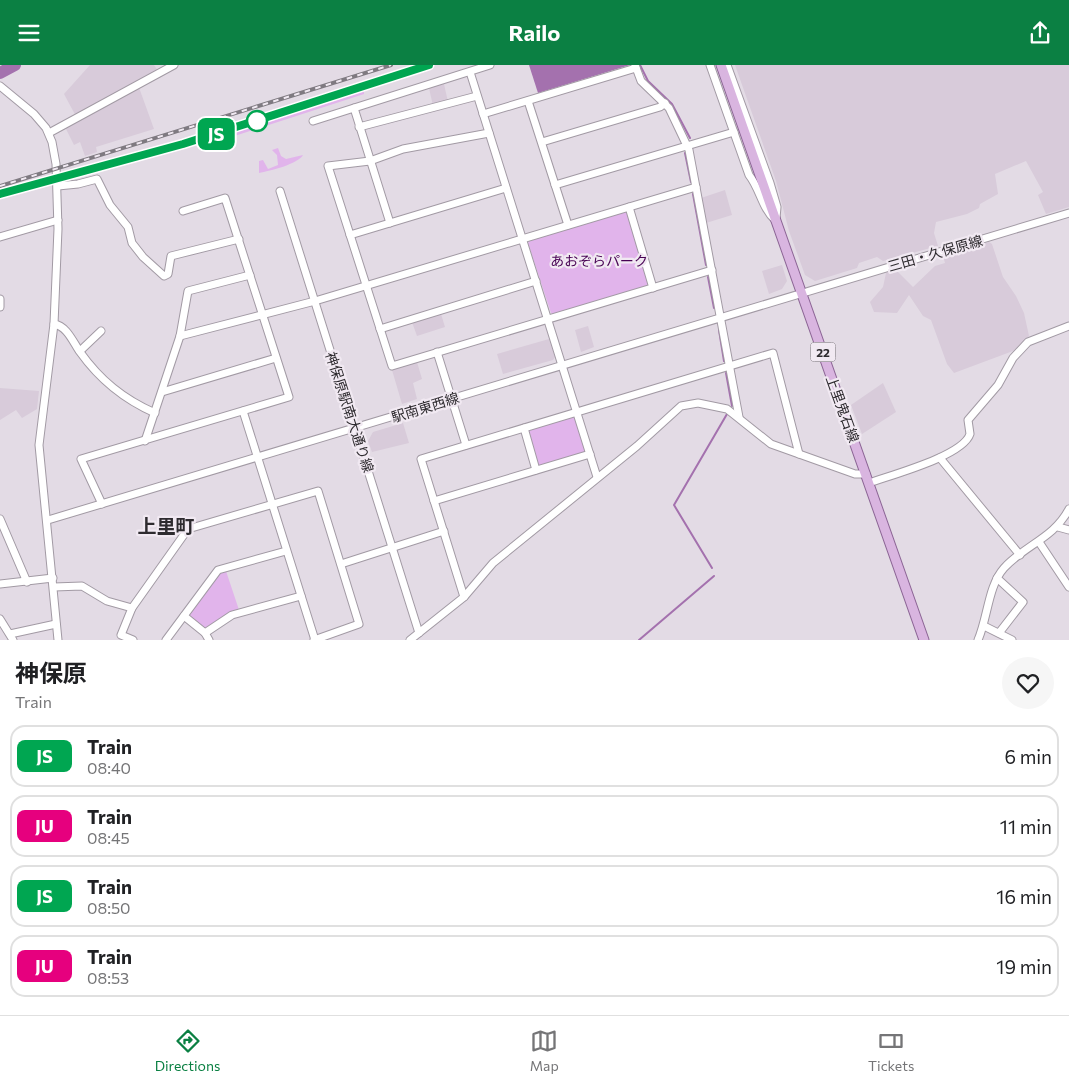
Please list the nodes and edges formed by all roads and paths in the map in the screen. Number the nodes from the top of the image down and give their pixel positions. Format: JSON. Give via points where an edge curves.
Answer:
{"nodes":[{"id":1,"x":174,"y":65,"type":"edge"},
{"id":2,"x":490,"y":65,"type":"edge"},
{"id":3,"x":710,"y":65,"type":"edge"},
{"id":4,"x":720,"y":65,"type":"edge"},
{"id":5,"x":727,"y":65,"type":"edge"},
{"id":6,"x":636,"y":67,"type":"edge"},
{"id":7,"x":470,"y":72,"type":"junction"},
{"id":8,"x":0,"y":86,"type":"edge"},
{"id":9,"x":478,"y":97,"type":"junction"},
{"id":10,"x":528,"y":101,"type":"junction"},
{"id":11,"x":665,"y":103,"type":"junction"},
{"id":12,"x":354,"y":108,"type":"junction"},
{"id":13,"x":483,"y":114,"type":"junction"},
{"id":14,"x":313,"y":121,"type":"dead end"},
{"id":15,"x":359,"y":127,"type":"junction"},
{"id":16,"x":734,"y":132,"type":"junction"},
{"id":17,"x":49,"y":133,"type":"junction"},
{"id":18,"x":489,"y":133,"type":"junction"},
{"id":19,"x":542,"y":142,"type":"junction"},
{"id":20,"x":688,"y":145,"type":"junction"},
{"id":21,"x":370,"y":161,"type":"junction"},
{"id":22,"x":58,"y":185,"type":"junction"},
{"id":23,"x":555,"y":185,"type":"junction"},
{"id":24,"x":696,"y":187,"type":"junction"},
{"id":25,"x":506,"y":188,"type":"junction"},
{"id":26,"x":280,"y":191,"type":"dead end"},
{"id":27,"x":629,"y":207,"type":"junction"},
{"id":28,"x":183,"y":211,"type":"dead end"},
{"id":29,"x":1069,"y":213,"type":"edge"},
{"id":30,"x":58,"y":220,"type":"junction"},
{"id":31,"x":776,"y":221,"type":"junction"},
{"id":32,"x":390,"y":223,"type":"junction"},
{"id":33,"x":568,"y":225,"type":"junction"},
{"id":34,"x":350,"y":235,"type":"junction"},
{"id":35,"x":0,"y":237,"type":"edge"},
{"id":36,"x":239,"y":239,"type":"junction"},
{"id":37,"x":522,"y":239,"type":"junction"},
{"id":38,"x":712,"y":270,"type":"junction"},
{"id":39,"x":250,"y":275,"type":"junction"},
{"id":40,"x":536,"y":281,"type":"junction"},
{"id":41,"x":366,"y":286,"type":"junction"},
{"id":42,"x":653,"y":287,"type":"junction"},
{"id":43,"x":802,"y":293,"type":"junction"},
{"id":44,"x":0,"y":299,"type":"edge"},
{"id":45,"x":315,"y":301,"type":"junction"},
{"id":46,"x":0,"y":307,"type":"edge"},
{"id":47,"x":263,"y":315,"type":"junction"},
{"id":48,"x":721,"y":318,"type":"junction"},
{"id":49,"x":548,"y":319,"type":"junction"},
{"id":50,"x":54,"y":324,"type":"junction"},
{"id":51,"x":1069,"y":326,"type":"edge"},
{"id":52,"x":380,"y":329,"type":"junction"},
{"id":53,"x":101,"y":331,"type":"dead end"},
{"id":54,"x":180,"y":336,"type":"junction"},
{"id":55,"x":80,"y":351,"type":"junction"},
{"id":56,"x":437,"y":353,"type":"junction"},
{"id":57,"x":276,"y":358,"type":"junction"},
{"id":58,"x":730,"y":365,"type":"junction"},
{"id":59,"x":562,"y":366,"type":"junction"},
{"id":60,"x":162,"y":392,"type":"junction"},
{"id":61,"x":451,"y":399,"type":"junction"},
{"id":62,"x":243,"y":411,"type":"junction"},
{"id":63,"x":577,"y":412,"type":"junction"},
{"id":64,"x":155,"y":413,"type":"junction"},
{"id":65,"x":739,"y":417,"type":"junction"},
{"id":66,"x":355,"y":428,"type":"junction"},
{"id":67,"x":524,"y":428,"type":"junction"},
{"id":68,"x":145,"y":441,"type":"junction"},
{"id":69,"x":466,"y":445,"type":"junction"},
{"id":70,"x":590,"y":454,"type":"junction"},
{"id":71,"x":799,"y":454,"type":"junction"},
{"id":72,"x":258,"y":457,"type":"junction"},
{"id":73,"x":940,"y":458,"type":"junction"},
{"id":74,"x":536,"y":470,"type":"junction"},
{"id":75,"x":597,"y":477,"type":"junction"},
{"id":76,"x":868,"y":479,"type":"junction"},
{"id":77,"x":434,"y":501,"type":"junction"},
{"id":78,"x":102,"y":504,"type":"junction"},
{"id":79,"x":273,"y":505,"type":"junction"},
{"id":80,"x":1069,"y":509,"type":"edge"},
{"id":81,"x":0,"y":519,"type":"edge"},
{"id":82,"x":48,"y":520,"type":"junction"},
{"id":83,"x":1058,"y":527,"type":"junction"},
{"id":84,"x":1069,"y":530,"type":"edge"},
{"id":85,"x":444,"y":531,"type":"junction"},
{"id":86,"x":1039,"y":542,"type":"junction"},
{"id":87,"x":393,"y":548,"type":"junction"},
{"id":88,"x":286,"y":551,"type":"junction"},
{"id":89,"x":1020,"y":555,"type":"junction"},
{"id":90,"x":341,"y":564,"type":"junction"},
{"id":91,"x":53,"y":578,"type":"junction"},
{"id":92,"x":997,"y":578,"type":"junction"},
{"id":93,"x":27,"y":582,"type":"junction"},
{"id":94,"x":0,"y":584,"type":"edge"},
{"id":95,"x":54,"y":587,"type":"junction"},
{"id":96,"x":1069,"y":587,"type":"edge"},
{"id":97,"x":301,"y":596,"type":"junction"},
{"id":98,"x":464,"y":597,"type":"junction"},
{"id":99,"x":132,"y":607,"type":"junction"},
{"id":100,"x":184,"y":617,"type":"junction"},
{"id":101,"x":0,"y":619,"type":"edge"},
{"id":102,"x":56,"y":624,"type":"junction"},
{"id":103,"x":984,"y":626,"type":"junction"},
{"id":104,"x":205,"y":633,"type":"junction"},
{"id":105,"x":419,"y":633,"type":"junction"},
{"id":106,"x":999,"y":633,"type":"junction"},
{"id":107,"x":11,"y":637,"type":"edge"},
{"id":108,"x":58,"y":640,"type":"edge"},
{"id":109,"x":133,"y":640,"type":"edge"},
{"id":110,"x":166,"y":640,"type":"edge"},
{"id":111,"x":209,"y":640,"type":"edge"},
{"id":112,"x":315,"y":640,"type":"edge"},
{"id":113,"x":410,"y":640,"type":"edge"},
{"id":114,"x":924,"y":640,"type":"edge"},
{"id":115,"x":978,"y":640,"type":"edge"},
{"id":116,"x":1012,"y":640,"type":"edge"}],
"edges":[{"from":1,"to":17,"type":"street"},
{"from":2,"to":7,"type":"street"},
{"from":3,"to":16,"type":"street"},
{"from":4,"to":31,"type":"main road","name":"上里鬼石線","number":"22"},
{"from":5,"to":31,"type":"street","via":[[770,183],[777,207]]},
{"from":6,"to":10,"type":"street"},
{"from":6,"to":11,"type":"street","via":[[641,81]]},
{"from":7,"to":9,"type":"street"},
{"from":7,"to":12,"type":"street"},
{"from":8,"to":17,"type":"street"},
{"from":9,"to":13,"type":"street"},
{"from":9,"to":15,"type":"street"},
{"from":10,"to":13,"type":"street"},
{"from":10,"to":19,"type":"street"},
{"from":11,"to":19,"type":"street"},
{"from":11,"to":20,"type":"street"},
{"from":12,"to":14,"type":"street"},
{"from":12,"to":15,"type":"street"},
{"from":13,"to":18,"type":"street"},
{"from":15,"to":21,"type":"street"},
{"from":16,"to":20,"type":"street"},
{"from":16,"to":31,"type":"street","via":[[749,175],[768,213]]},
{"from":17,"to":22,"type":"street"},
{"from":18,"to":21,"type":"street","via":[[403,149]]},
{"from":18,"to":25,"type":"street"},
{"from":19,"to":23,"type":"street"},
{"from":20,"to":23,"type":"street"},
{"from":20,"to":24,"type":"street"},
{"from":21,"to":32,"type":"street"},
{"from":21,"to":34,"type":"street","via":[[328,166]]},
{"from":22,"to":30,"type":"street"},
{"from":22,"to":36,"type":"street","via":[[97,179],[110,205],[128,227],[132,243],[164,276],[168,274],[171,256]]},
{"from":23,"to":33,"type":"street"},
{"from":24,"to":27,"type":"street"},
{"from":24,"to":38,"type":"street"},
{"from":25,"to":32,"type":"street"},
{"from":25,"to":37,"type":"street"},
{"from":26,"to":45,"type":"street","name":"神保原駅南大通り線"},
{"from":27,"to":33,"type":"street"},
{"from":27,"to":42,"type":"street"},
{"from":28,"to":36,"type":"street","via":[[225,198]]},
{"from":29,"to":43,"type":"street","name":"三田・久保原線"},
{"from":30,"to":35,"type":"street"},
{"from":30,"to":50,"type":"street"},
{"from":31,"to":43,"type":"main road","name":"上里鬼石線","number":"22"},
{"from":32,"to":34,"type":"street"},
{"from":33,"to":37,"type":"street"},
{"from":34,"to":41,"type":"street"},
{"from":36,"to":39,"type":"street"},
{"from":37,"to":40,"type":"street"},
{"from":37,"to":41,"type":"street"},
{"from":38,"to":42,"type":"street"},
{"from":38,"to":48,"type":"street"},
{"from":39,"to":47,"type":"street"},
{"from":39,"to":54,"type":"street","via":[[188,291]]},
{"from":40,"to":49,"type":"street"},
{"from":40,"to":52,"type":"street"},
{"from":41,"to":45,"type":"street"},
{"from":41,"to":52,"type":"street"},
{"from":42,"to":49,"type":"street"},
{"from":43,"to":48,"type":"street","name":"駅南東西線"},
{"from":43,"to":76,"type":"main road","name":"上里鬼石線","number":"22"},
{"from":44,"to":46,"type":"street"},
{"from":45,"to":47,"type":"street"},
{"from":45,"to":66,"type":"street","name":"神保原駅南大通り線"},
{"from":47,"to":54,"type":"street"},
{"from":47,"to":57,"type":"street"},
{"from":48,"to":58,"type":"street"},
{"from":48,"to":59,"type":"street","name":"駅南東西線"},
{"from":49,"to":56,"type":"street"},
{"from":49,"to":59,"type":"street"},
{"from":50,"to":55,"type":"street","via":[[65,329]]},
{"from":50,"to":82,"type":"street","via":[[39,428]]},
{"from":51,"to":73,"type":"street","via":[[1033,339],[1018,351],[998,385],[968,420],[969,438]]},
{"from":52,"to":56,"type":"street","via":[[392,366]]},
{"from":53,"to":55,"type":"street"},
{"from":54,"to":60,"type":"street"},
{"from":55,"to":64,"type":"street","via":[[114,391]]},
{"from":56,"to":61,"type":"street"},
{"from":57,"to":60,"type":"street"},
{"from":57,"to":62,"type":"street","via":[[289,397]]},
{"from":58,"to":63,"type":"street"},
{"from":58,"to":65,"type":"street"},
{"from":58,"to":71,"type":"street","via":[[773,353]]},
{"from":59,"to":61,"type":"street","name":"駅南東西線"},
{"from":59,"to":63,"type":"street"},
{"from":60,"to":64,"type":"street"},
{"from":61,"to":66,"type":"street","name":"駅南東西線"},
{"from":61,"to":69,"type":"street"},
{"from":62,"to":68,"type":"street"},
{"from":62,"to":72,"type":"street"},
{"from":63,"to":67,"type":"street"},
{"from":63,"to":70,"type":"street"},
{"from":64,"to":68,"type":"street"},
{"from":65,"to":71,"type":"street","via":[[762,438]]},
{"from":65,"to":75,"type":"street","via":[[718,406],[698,403],[681,406]]},
{"from":66,"to":72,"type":"street","name":"駅南東西線"},
{"from":66,"to":87,"type":"street","name":"神保原駅南大通り線"},
{"from":67,"to":69,"type":"street"},
{"from":67,"to":74,"type":"street"},
{"from":68,"to":78,"type":"street","via":[[81,459]]},
{"from":69,"to":77,"type":"street","via":[[421,459]]},
{"from":70,"to":74,"type":"street"},
{"from":70,"to":75,"type":"street"},
{"from":71,"to":76,"type":"street"},
{"from":72,"to":78,"type":"street","name":"駅南東西線"},
{"from":72,"to":79,"type":"street"},
{"from":73,"to":76,"type":"street"},
{"from":73,"to":89,"type":"street"},
{"from":74,"to":77,"type":"street"},
{"from":75,"to":98,"type":"street","via":[[493,563]]},
{"from":76,"to":114,"type":"main road","name":"上里鬼石線","number":"22"},
{"from":77,"to":85,"type":"street"},
{"from":78,"to":82,"type":"street","name":"駅南東西線"},
{"from":79,"to":88,"type":"street"},
{"from":79,"to":90,"type":"street","via":[[318,491]]},
{"from":79,"to":99,"type":"street","via":[[188,529]]},
{"from":80,"to":83,"type":"street"},
{"from":81,"to":93,"type":"street"},
{"from":82,"to":91,"type":"street"},
{"from":83,"to":84,"type":"street"},
{"from":83,"to":86,"type":"street"},
{"from":85,"to":87,"type":"street"},
{"from":85,"to":98,"type":"street"},
{"from":86,"to":89,"type":"street"},
{"from":86,"to":96,"type":"street"},
{"from":87,"to":90,"type":"street"},
{"from":87,"to":105,"type":"street","name":"神保原駅南大通り線"},
{"from":88,"to":97,"type":"street"},
{"from":88,"to":100,"type":"street","via":[[218,570]]},
{"from":89,"to":92,"type":"street"},
{"from":90,"to":112,"type":"street","via":[[359,624]]},
{"from":91,"to":93,"type":"street"},
{"from":91,"to":95,"type":"street"},
{"from":92,"to":103,"type":"street"},
{"from":92,"to":106,"type":"street","via":[[1023,601]]},
{"from":93,"to":94,"type":"street"},
{"from":95,"to":99,"type":"street","via":[[82,586],[107,601]]},
{"from":95,"to":102,"type":"street"},
{"from":97,"to":104,"type":"street","via":[[232,615]]},
{"from":97,"to":112,"type":"street"},
{"from":98,"to":105,"type":"street"},
{"from":99,"to":109,"type":"street","via":[[121,635]]},
{"from":100,"to":104,"type":"street"},
{"from":100,"to":110,"type":"street"},
{"from":101,"to":107,"type":"street"},
{"from":102,"to":107,"type":"street"},
{"from":102,"to":108,"type":"street"},
{"from":103,"to":106,"type":"street"},
{"from":103,"to":115,"type":"street"},
{"from":104,"to":111,"type":"street"},
{"from":105,"to":113,"type":"street"},
{"from":106,"to":116,"type":"street"}]}
